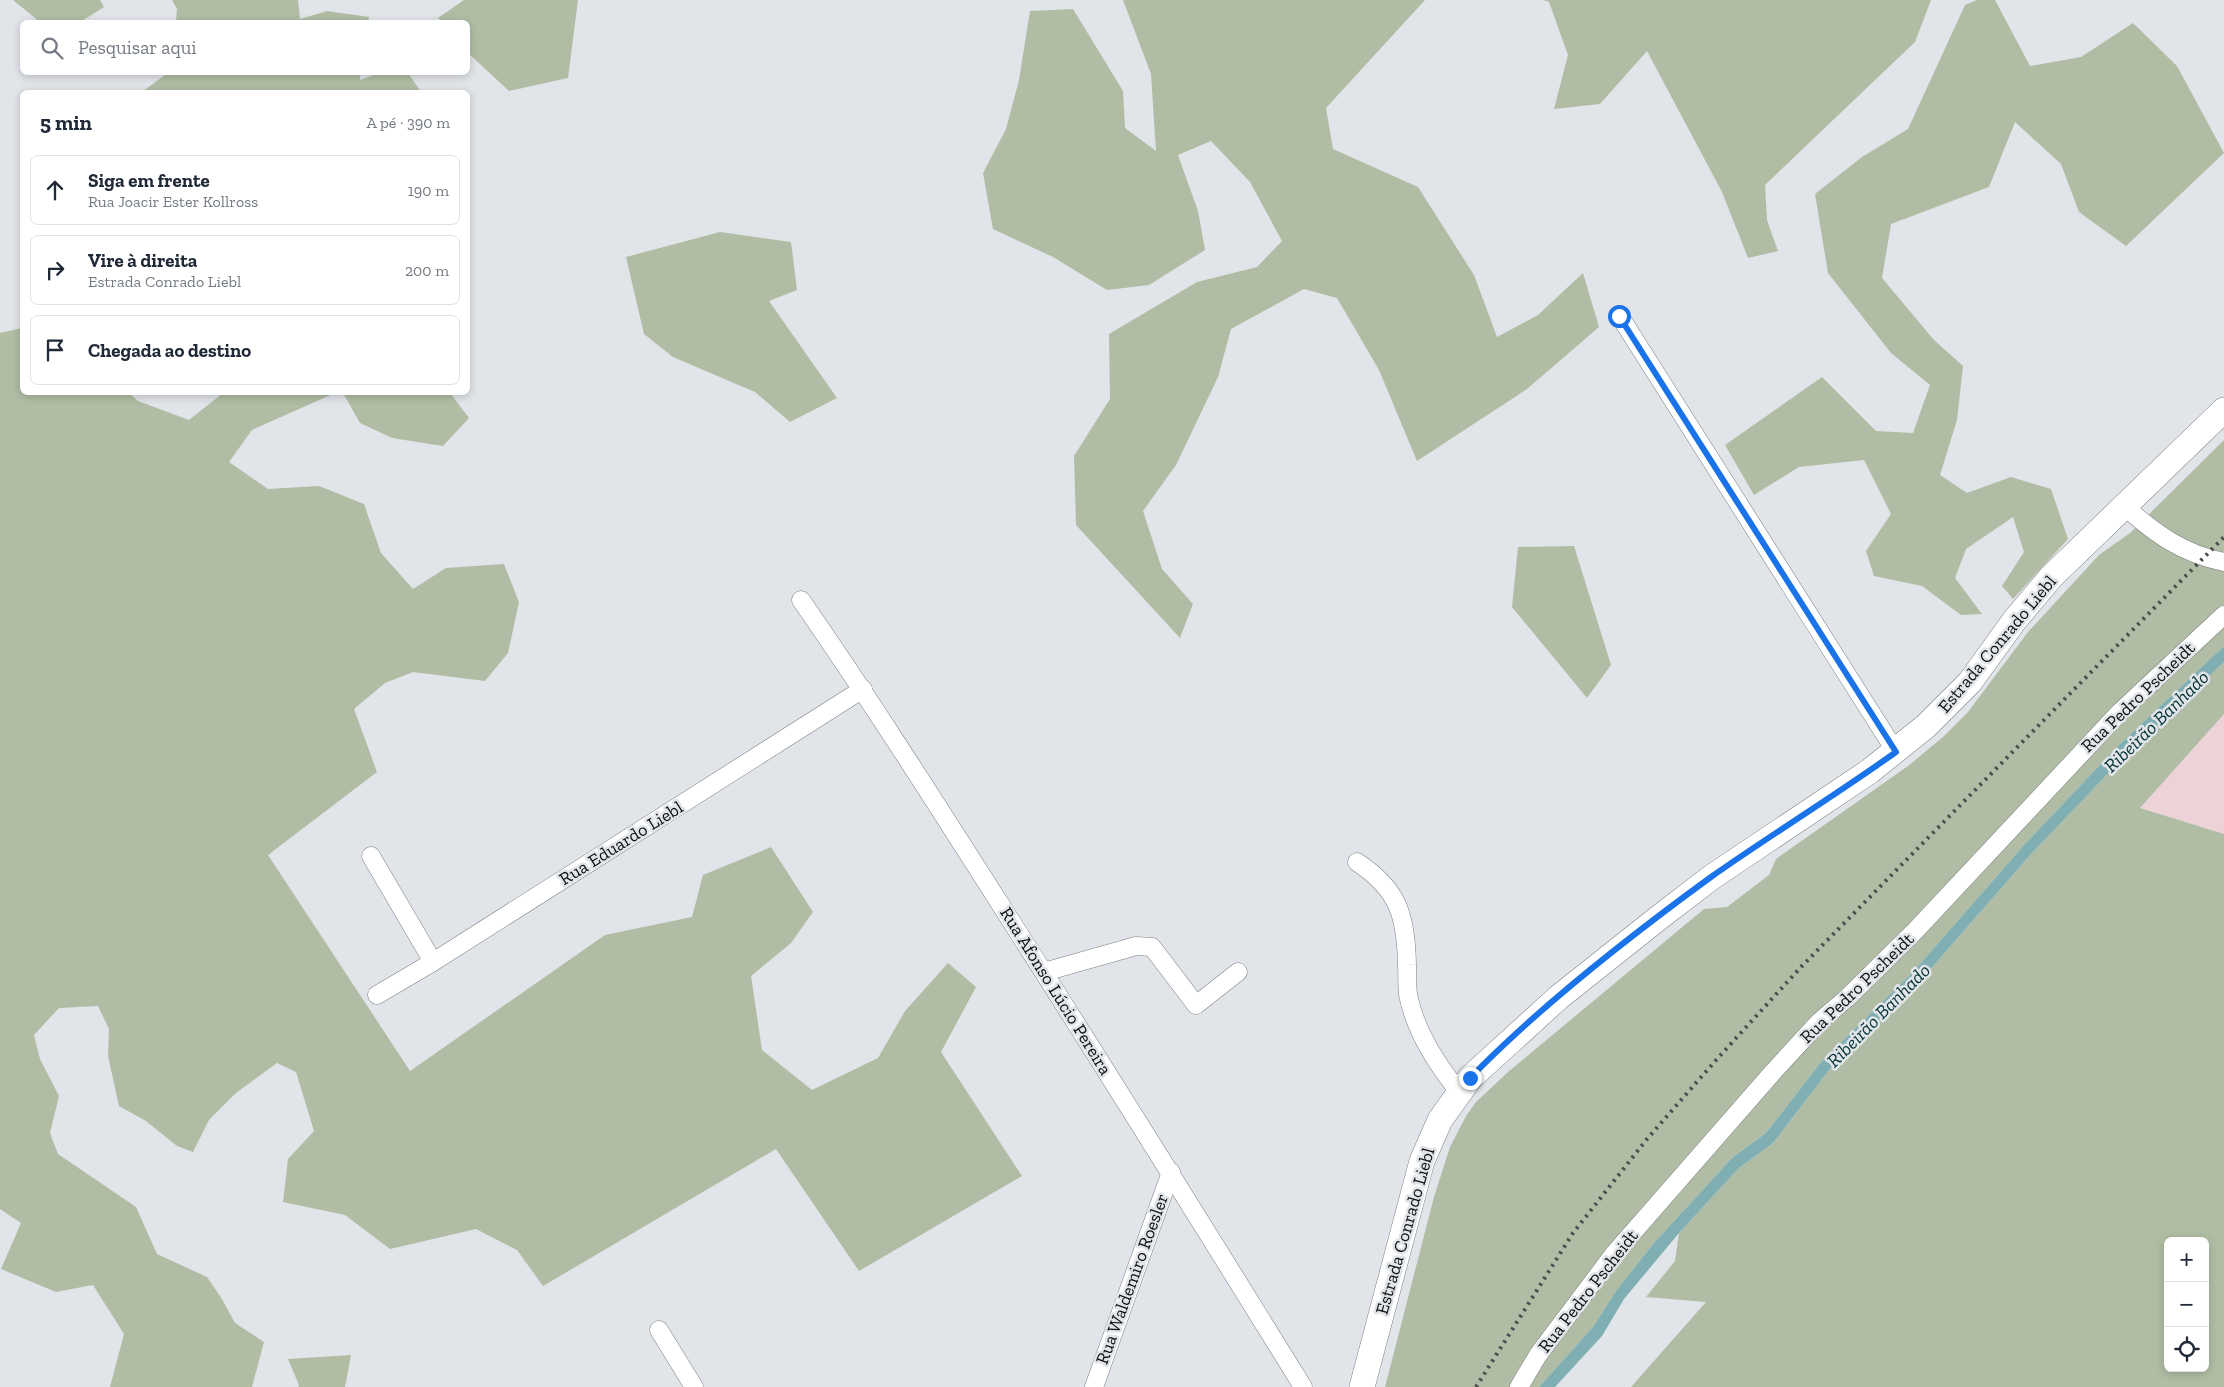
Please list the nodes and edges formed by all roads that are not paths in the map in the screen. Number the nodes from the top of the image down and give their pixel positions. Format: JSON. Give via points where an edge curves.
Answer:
{"nodes":[{"id":1,"x":1619,"y":316,"type":"dead end"},
{"id":2,"x":2224,"y":410,"type":"edge"},
{"id":3,"x":2124,"y":507,"type":"junction"},
{"id":4,"x":2224,"y":562,"type":"edge"},
{"id":5,"x":801,"y":600,"type":"dead end"},
{"id":6,"x":2224,"y":615,"type":"edge"},
{"id":7,"x":863,"y":689,"type":"junction"},
{"id":8,"x":1896,"y":752,"type":"junction"},
{"id":9,"x":371,"y":856,"type":"dead end"},
{"id":10,"x":1358,"y":862,"type":"dead end"},
{"id":11,"x":433,"y":962,"type":"junction"},
{"id":12,"x":1044,"y":972,"type":"junction"},
{"id":13,"x":1238,"y":972,"type":"dead end"},
{"id":14,"x":377,"y":995,"type":"dead end"},
{"id":15,"x":1459,"y":1092,"type":"junction"},
{"id":16,"x":1171,"y":1172,"type":"junction"},
{"id":17,"x":659,"y":1330,"type":"dead end"},
{"id":18,"x":694,"y":1387,"type":"edge"},
{"id":19,"x":1094,"y":1387,"type":"edge"},
{"id":20,"x":1303,"y":1387,"type":"edge"},
{"id":21,"x":1362,"y":1387,"type":"edge"},
{"id":22,"x":1519,"y":1387,"type":"edge"}],
"edges":[{"from":1,"to":8,"type":"street"},
{"from":2,"to":3,"type":"main road","name":"Estrada Conrado Liebl"},
{"from":3,"to":4,"type":"street","via":[[2165,540],[2203,558]]},
{"from":3,"to":8,"type":"main road","name":"Estrada Conrado Liebl","via":[[2032,598],[1948,707]]},
{"from":5,"to":7,"type":"street","name":"Rua Afonso Lúcio Pereira"},
{"from":6,"to":22,"type":"street","name":"Rua Pedro Pscheidt","via":[[2120,712],[1915,931],[1848,998],[1819,1022],[1774,1071],[1614,1254],[1538,1355]]},
{"from":7,"to":11,"type":"street","name":"Rua Eduardo Liebl"},
{"from":7,"to":12,"type":"street","name":"Rua Afonso Lúcio Pereira"},
{"from":8,"to":15,"type":"main road","name":"Estrada Conrado Liebl","via":[[1712,877],[1622,946],[1492,1056]]},
{"from":9,"to":11,"type":"street"},
{"from":10,"to":15,"type":"street","via":[[1376,874],[1397,901],[1406,938],[1408,997],[1417,1029]]},
{"from":11,"to":14,"type":"street","name":"Rua Eduardo Liebl"},
{"from":12,"to":13,"type":"street","via":[[1136,946],[1152,948],[1196,1005]]},
{"from":12,"to":16,"type":"street","name":"Rua Afonso Lúcio Pereira"},
{"from":15,"to":21,"type":"main road","name":"Estrada Conrado Liebl","via":[[1440,1120],[1422,1161]]},
{"from":16,"to":19,"type":"street","name":"Rua Waldemiro Roesler"},
{"from":16,"to":20,"type":"street","name":"Rua Afonso Lúcio Pereira"},
{"from":17,"to":18,"type":"street"}]}
